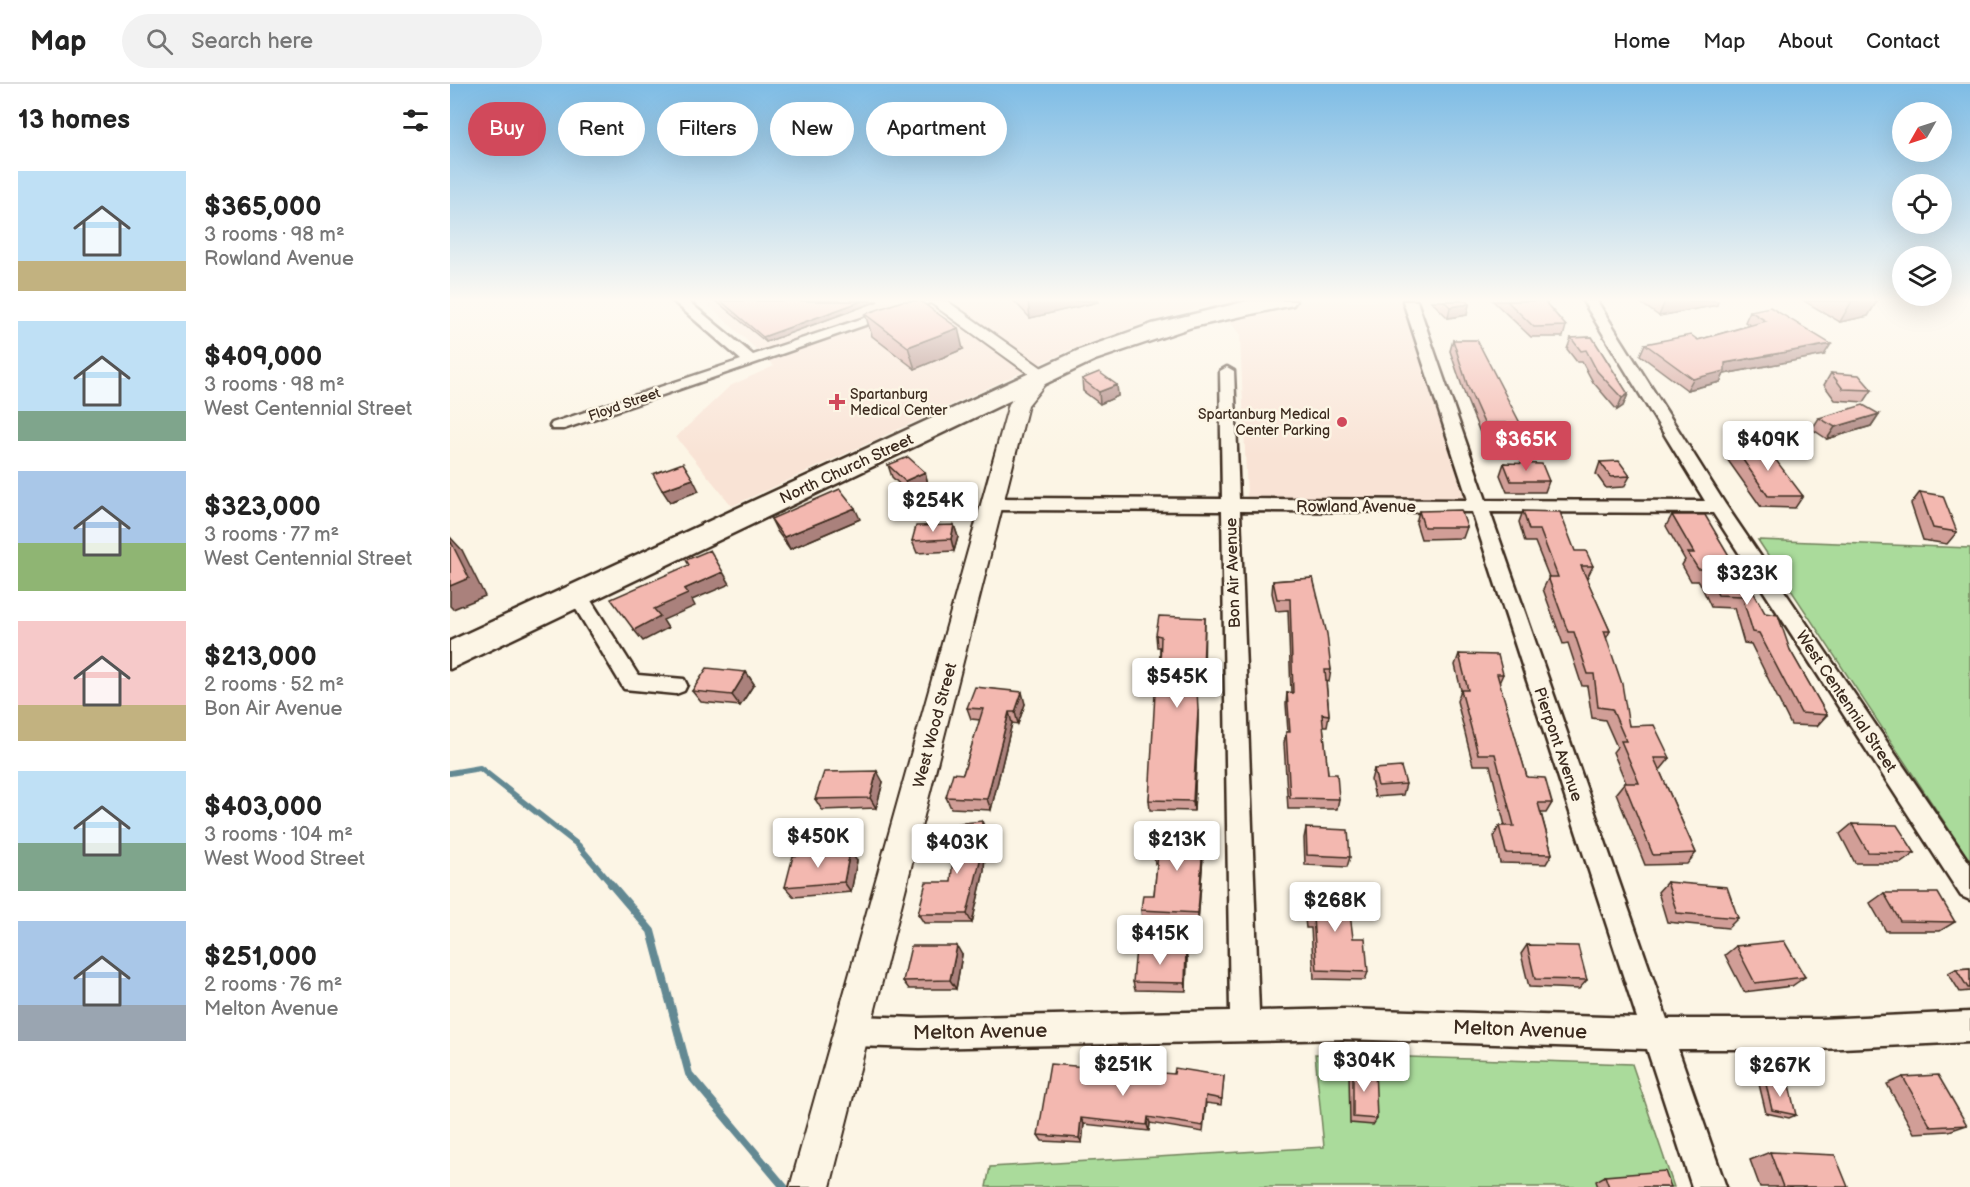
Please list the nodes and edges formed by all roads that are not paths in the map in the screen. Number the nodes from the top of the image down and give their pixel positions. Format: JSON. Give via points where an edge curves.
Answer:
{"nodes":[{"id":1,"x":741,"y":352,"type":"edge"},
{"id":2,"x":776,"y":352,"type":"edge"},
{"id":3,"x":1010,"y":352,"type":"edge"},
{"id":4,"x":1094,"y":352,"type":"edge"},
{"id":5,"x":1427,"y":352,"type":"edge"},
{"id":6,"x":1622,"y":352,"type":"edge"},
{"id":7,"x":751,"y":361,"type":"junction"},
{"id":8,"x":1227,"y":371,"type":"dead end"},
{"id":9,"x":1043,"y":375,"type":"junction"},
{"id":10,"x":558,"y":426,"type":"dead end"},
{"id":11,"x":994,"y":504,"type":"junction"},
{"id":12,"x":1230,"y":506,"type":"junction"},
{"id":13,"x":1479,"y":506,"type":"junction"},
{"id":14,"x":1718,"y":507,"type":"junction"},
{"id":15,"x":578,"y":596,"type":"junction"},
{"id":16,"x":455,"y":652,"type":"edge"},
{"id":17,"x":676,"y":685,"type":"dead end"},
{"id":18,"x":1970,"y":887,"type":"edge"},
{"id":19,"x":1245,"y":1026,"type":"junction"},
{"id":20,"x":1970,"y":1027,"type":"edge"},
{"id":21,"x":853,"y":1031,"type":"junction"},
{"id":22,"x":1657,"y":1034,"type":"junction"},
{"id":23,"x":810,"y":1187,"type":"edge"},
{"id":24,"x":1708,"y":1187,"type":"edge"}],
"edges":[{"from":1,"to":7,"type":"street"},
{"from":2,"to":7,"type":"street","name":"Floyd Street"},
{"from":3,"to":9,"type":"street"},
{"from":4,"to":9,"type":"main road","name":"North Church Street"},
{"from":5,"to":13,"type":"street","name":"Pierpont Avenue"},
{"from":6,"to":14,"type":"street","name":"West Centennial Street"},
{"from":7,"to":10,"type":"street","name":"Floyd Street"},
{"from":8,"to":12,"type":"street","name":"Bon Air Avenue"},
{"from":9,"to":11,"type":"street","name":"West Wood Street","via":[[1019,404]]},
{"from":9,"to":15,"type":"main road","name":"North Church Street"},
{"from":11,"to":12,"type":"street","name":"Rowland Avenue"},
{"from":11,"to":21,"type":"street","name":"West Wood Street"},
{"from":12,"to":13,"type":"street","name":"Rowland Avenue"},
{"from":12,"to":19,"type":"street","name":"Bon Air Avenue"},
{"from":13,"to":14,"type":"street","name":"Rowland Avenue"},
{"from":13,"to":22,"type":"street","name":"Pierpont Avenue"},
{"from":14,"to":18,"type":"street","name":"West Centennial Street"},
{"from":15,"to":16,"type":"main road","name":"North Church Street"},
{"from":15,"to":17,"type":"street","via":[[632,683]]},
{"from":19,"to":21,"type":"street","name":"Melton Avenue"},
{"from":19,"to":22,"type":"street","name":"Melton Avenue","via":[[1427,1025]]},
{"from":20,"to":22,"type":"street","name":"Melton Avenue","via":[[1820,1034]]},
{"from":21,"to":23,"type":"street","name":"West Wood Street"},
{"from":22,"to":24,"type":"street","name":"Pierpont Avenue"}]}
